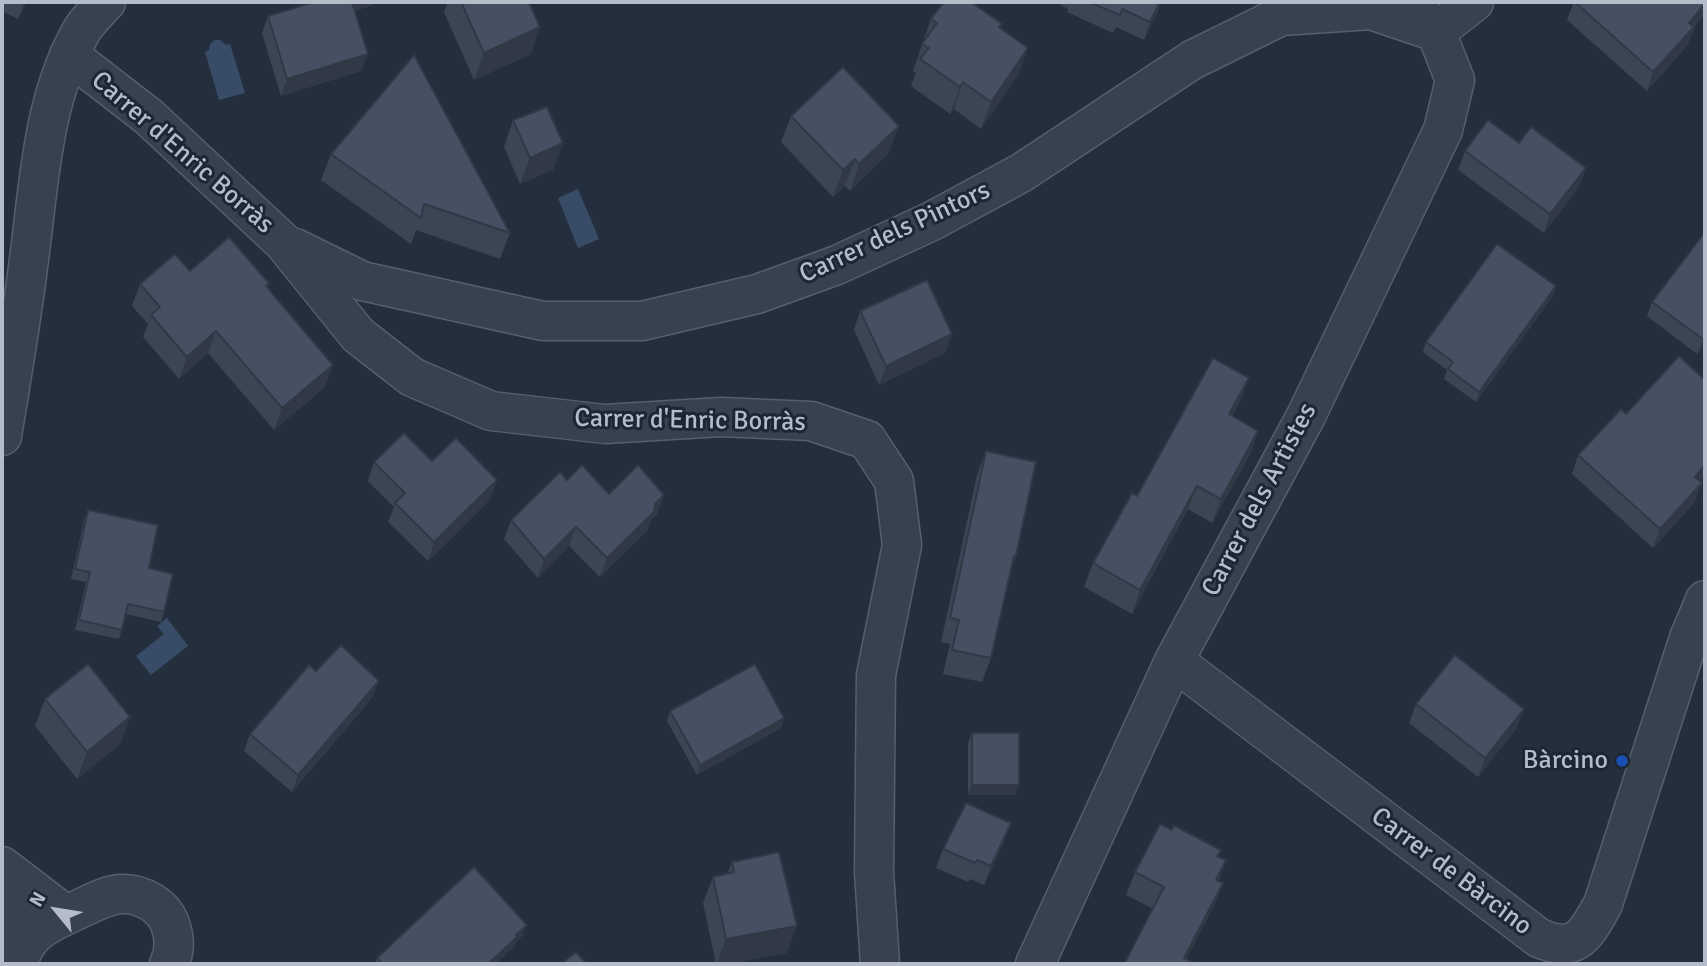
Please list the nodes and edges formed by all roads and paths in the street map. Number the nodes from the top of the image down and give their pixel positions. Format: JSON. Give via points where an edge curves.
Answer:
{"nodes":[{"id":1,"x":106,"y":2,"type":"edge"},
{"id":2,"x":1411,"y":2,"type":"edge"},
{"id":3,"x":1474,"y":2,"type":"edge"},
{"id":4,"x":1436,"y":32,"type":"junction"},
{"id":5,"x":69,"y":55,"type":"junction"},
{"id":6,"x":283,"y":242,"type":"junction"},
{"id":7,"x":2,"y":436,"type":"edge"},
{"id":8,"x":1705,"y":600,"type":"edge"},
{"id":9,"x":1174,"y":661,"type":"junction"},
{"id":10,"x":2,"y":866,"type":"edge"},
{"id":11,"x":2,"y":879,"type":"edge"},
{"id":12,"x":66,"y":915,"type":"junction"},
{"id":13,"x":19,"y":960,"type":"edge"},
{"id":14,"x":169,"y":964,"type":"edge"},
{"id":15,"x":880,"y":964,"type":"edge"},
{"id":16,"x":1035,"y":964,"type":"edge"}],
"edges":[{"from":1,"to":5,"type":"street","via":[[83,28]]},
{"from":2,"to":4,"type":"street"},
{"from":3,"to":4,"type":"street"},
{"from":4,"to":6,"type":"street","name":"Carrer dels Pintors","via":[[1371,10],[1281,16],[1192,60],[1021,173],[932,221],[837,265],[757,294],[642,321],[543,321],[362,281]]},
{"from":4,"to":9,"type":"street","name":"Carrer dels Artistes","via":[[1455,80],[1443,130],[1306,416]]},
{"from":5,"to":6,"type":"street","name":"Carrer d'Enric Borràs","via":[[149,117]]},
{"from":5,"to":7,"type":"street","via":[[54,94],[45,140]]},
{"from":6,"to":15,"type":"street","name":"Carrer d'Enric Borràs","via":[[358,335],[412,377],[491,411],[605,424],[721,417],[811,421],[867,440],[894,481],[902,545],[876,674],[874,872]]},
{"from":8,"to":9,"type":"street","name":"Carrer de Bàrcino","via":[[1603,904],[1591,927],[1576,942],[1555,945],[1539,938]]},
{"from":9,"to":16,"type":"street","name":"Carrer dels Artistes"},
{"from":10,"to":12,"type":"street"},
{"from":11,"to":13,"type":"street"},
{"from":12,"to":13,"type":"street","via":[[33,935]]},
{"from":12,"to":14,"type":"street","via":[[119,894],[150,901],[171,925],[174,940]]}]}
